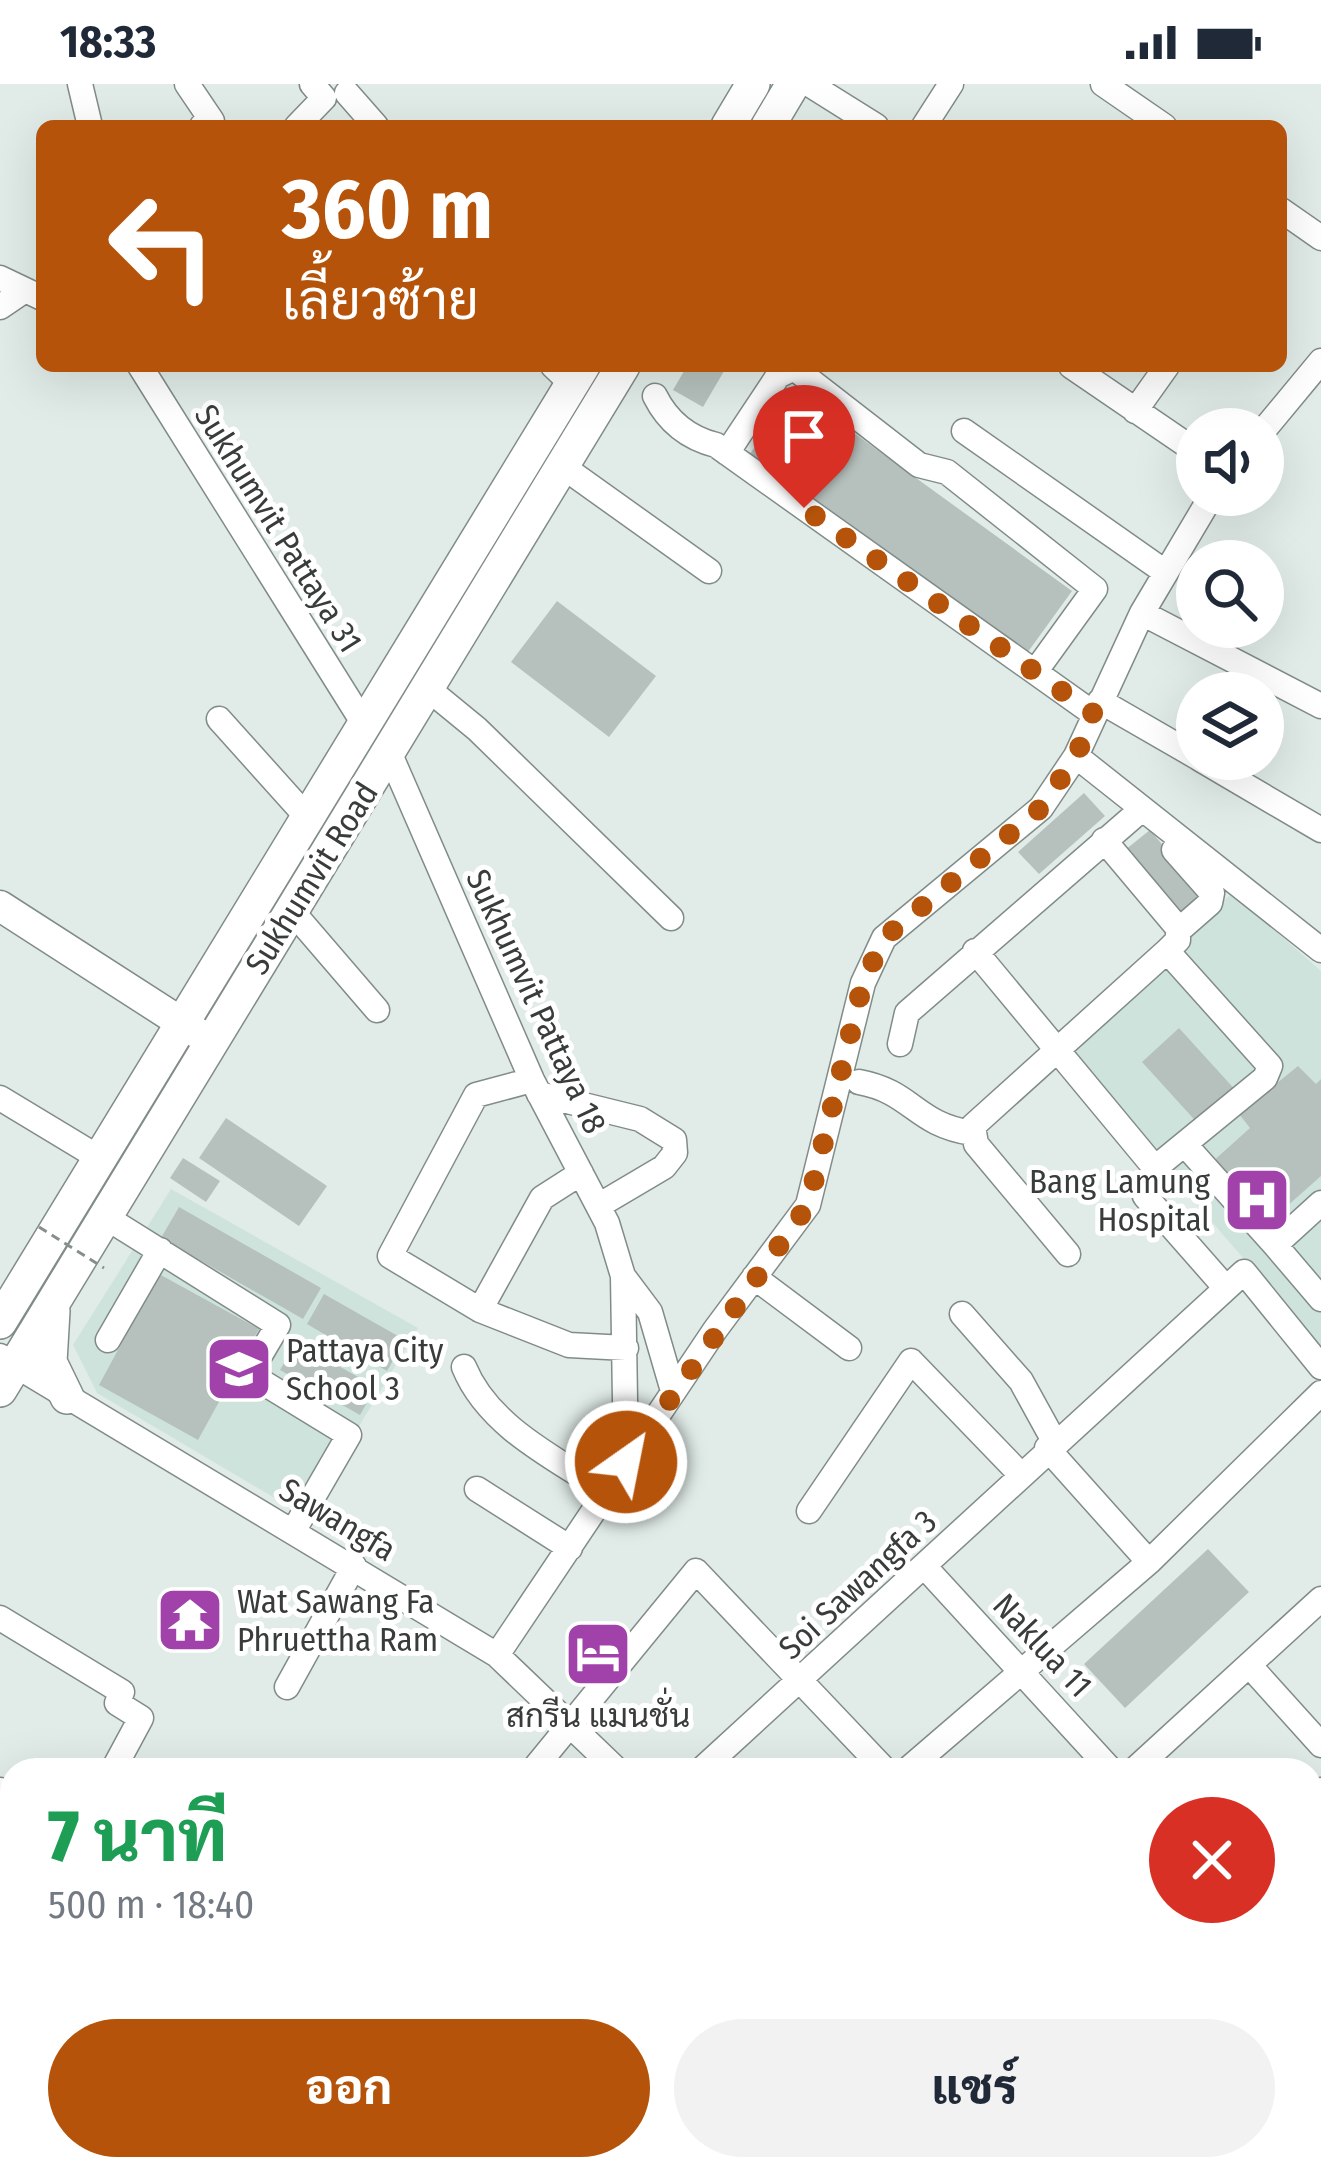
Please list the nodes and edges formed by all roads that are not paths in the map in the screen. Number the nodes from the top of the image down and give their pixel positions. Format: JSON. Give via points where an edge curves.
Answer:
{"nodes":[{"id":1,"x":80,"y":84,"type":"edge"},
{"id":2,"x":187,"y":84,"type":"edge"},
{"id":3,"x":312,"y":84,"type":"edge"},
{"id":4,"x":793,"y":84,"type":"edge"},
{"id":5,"x":809,"y":84,"type":"edge"},
{"id":6,"x":951,"y":84,"type":"edge"},
{"id":7,"x":1103,"y":84,"type":"edge"},
{"id":8,"x":347,"y":93,"type":"dead end"},
{"id":9,"x":844,"y":93,"type":"edge"},
{"id":10,"x":89,"y":120,"type":"edge"},
{"id":11,"x":211,"y":120,"type":"edge"},
{"id":12,"x":303,"y":120,"type":"edge"},
{"id":13,"x":371,"y":120,"type":"edge"},
{"id":14,"x":772,"y":120,"type":"edge"},
{"id":15,"x":870,"y":120,"type":"edge"},
{"id":16,"x":928,"y":120,"type":"edge"},
{"id":17,"x":1155,"y":120,"type":"edge"},
{"id":18,"x":1287,"y":214,"type":"edge"},
{"id":19,"x":1321,"y":238,"type":"edge"},
{"id":20,"x":0,"y":278,"type":"edge"},
{"id":21,"x":33,"y":294,"type":"edge"},
{"id":22,"x":0,"y":307,"type":"edge"},
{"id":23,"x":1321,"y":361,"type":"edge"},
{"id":24,"x":144,"y":372,"type":"edge"},
{"id":25,"x":569,"y":372,"type":"edge"},
{"id":26,"x":620,"y":372,"type":"edge"},
{"id":27,"x":624,"y":372,"type":"edge"},
{"id":28,"x":786,"y":372,"type":"edge"},
{"id":29,"x":799,"y":372,"type":"edge"},
{"id":30,"x":1080,"y":372,"type":"edge"},
{"id":31,"x":1163,"y":372,"type":"edge"},
{"id":32,"x":1282,"y":408,"type":"edge"},
{"id":33,"x":1135,"y":411,"type":"junction"},
{"id":34,"x":964,"y":431,"type":"dead end"},
{"id":35,"x":1176,"y":438,"type":"edge"},
{"id":36,"x":721,"y":449,"type":"junction"},
{"id":37,"x":562,"y":466,"type":"junction"},
{"id":38,"x":1199,"y":516,"type":"edge"},
{"id":39,"x":709,"y":571,"type":"dead end"},
{"id":40,"x":1165,"y":572,"type":"junction"},
{"id":41,"x":1142,"y":613,"type":"junction"},
{"id":42,"x":1035,"y":672,"type":"junction"},
{"id":43,"x":427,"y":688,"type":"junction"},
{"id":44,"x":1321,"y":706,"type":"edge"},
{"id":45,"x":1097,"y":708,"type":"junction"},
{"id":46,"x":219,"y":719,"type":"dead end"},
{"id":47,"x":364,"y":724,"type":"junction"},
{"id":48,"x":1176,"y":747,"type":"edge"},
{"id":49,"x":389,"y":752,"type":"junction"},
{"id":50,"x":1076,"y":756,"type":"junction"},
{"id":51,"x":1236,"y":780,"type":"edge"},
{"id":52,"x":1142,"y":809,"type":"junction"},
{"id":53,"x":307,"y":818,"type":"junction"},
{"id":54,"x":1321,"y":830,"type":"edge"},
{"id":55,"x":1104,"y":840,"type":"junction"},
{"id":56,"x":1174,"y":850,"type":"dead end"},
{"id":57,"x":0,"y":907,"type":"edge"},
{"id":58,"x":291,"y":910,"type":"junction"},
{"id":59,"x":671,"y":917,"type":"dead end"},
{"id":60,"x":1172,"y":941,"type":"junction"},
{"id":61,"x":1321,"y":950,"type":"edge"},
{"id":62,"x":975,"y":951,"type":"junction"},
{"id":63,"x":377,"y":1010,"type":"dead end"},
{"id":64,"x":197,"y":1033,"type":"junction"},
{"id":65,"x":900,"y":1044,"type":"dead end"},
{"id":66,"x":1057,"y":1048,"type":"junction"},
{"id":67,"x":859,"y":1082,"type":"dead end"},
{"id":68,"x":535,"y":1087,"type":"junction"},
{"id":69,"x":6,"y":1111,"type":"edge"},
{"id":70,"x":972,"y":1133,"type":"junction"},
{"id":71,"x":1187,"y":1147,"type":"junction"},
{"id":72,"x":101,"y":1159,"type":"junction"},
{"id":73,"x":1155,"y":1168,"type":"junction"},
{"id":74,"x":581,"y":1173,"type":"junction"},
{"id":75,"x":1321,"y":1203,"type":"edge"},
{"id":76,"x":598,"y":1206,"type":"junction"},
{"id":77,"x":107,"y":1218,"type":"junction"},
{"id":78,"x":1275,"y":1245,"type":"junction"},
{"id":79,"x":160,"y":1250,"type":"junction"},
{"id":80,"x":1068,"y":1254,"type":"dead end"},
{"id":81,"x":623,"y":1276,"type":"junction"},
{"id":82,"x":754,"y":1277,"type":"junction"},
{"id":83,"x":1234,"y":1280,"type":"junction"},
{"id":84,"x":1321,"y":1300,"type":"edge"},
{"id":85,"x":54,"y":1303,"type":"junction"},
{"id":86,"x":480,"y":1310,"type":"junction"},
{"id":87,"x":962,"y":1314,"type":"dead end"},
{"id":88,"x":0,"y":1322,"type":"edge"},
{"id":89,"x":108,"y":1340,"type":"dead end"},
{"id":90,"x":626,"y":1348,"type":"junction"},
{"id":91,"x":849,"y":1348,"type":"dead end"},
{"id":92,"x":1321,"y":1366,"type":"edge"},
{"id":93,"x":464,"y":1367,"type":"dead end"},
{"id":94,"x":5,"y":1371,"type":"edge"},
{"id":95,"x":673,"y":1391,"type":"junction"},
{"id":96,"x":1321,"y":1394,"type":"edge"},
{"id":97,"x":67,"y":1397,"type":"junction"},
{"id":98,"x":1050,"y":1444,"type":"junction"},
{"id":99,"x":626,"y":1462,"type":"junction"},
{"id":100,"x":1021,"y":1474,"type":"junction"},
{"id":101,"x":477,"y":1489,"type":"dead end"},
{"id":102,"x":607,"y":1492,"type":"junction"},
{"id":103,"x":808,"y":1511,"type":"dead end"},
{"id":104,"x":294,"y":1530,"type":"junction"},
{"id":105,"x":570,"y":1549,"type":"junction"},
{"id":106,"x":1149,"y":1562,"type":"junction"},
{"id":107,"x":354,"y":1566,"type":"junction"},
{"id":108,"x":924,"y":1566,"type":"junction"},
{"id":109,"x":1321,"y":1599,"type":"edge"},
{"id":110,"x":0,"y":1618,"type":"edge"},
{"id":111,"x":497,"y":1654,"type":"junction"},
{"id":112,"x":1249,"y":1665,"type":"junction"},
{"id":113,"x":1022,"y":1669,"type":"junction"},
{"id":114,"x":803,"y":1680,"type":"junction"},
{"id":115,"x":287,"y":1687,"type":"dead end"},
{"id":116,"x":569,"y":1721,"type":"junction"},
{"id":117,"x":1321,"y":1745,"type":"edge"},
{"id":118,"x":119,"y":1758,"type":"edge"},
{"id":119,"x":542,"y":1758,"type":"edge"},
{"id":120,"x":605,"y":1758,"type":"edge"},
{"id":121,"x":715,"y":1758,"type":"edge"},
{"id":122,"x":874,"y":1758,"type":"edge"},
{"id":123,"x":921,"y":1758,"type":"edge"},
{"id":124,"x":1100,"y":1758,"type":"edge"},
{"id":125,"x":1147,"y":1758,"type":"edge"}],
"edges":[{"from":1,"to":10,"type":"street"},
{"from":2,"to":11,"type":"street"},
{"from":3,"to":12,"type":"street","via":[[324,98]]},
{"from":4,"to":14,"type":"highway"},
{"from":5,"to":9,"type":"street"},
{"from":6,"to":16,"type":"street"},
{"from":7,"to":17,"type":"street"},
{"from":8,"to":13,"type":"street"},
{"from":9,"to":15,"type":"street"},
{"from":18,"to":19,"type":"street"},
{"from":20,"to":21,"type":"street"},
{"from":21,"to":22,"type":"street"},
{"from":23,"to":32,"type":"street"},
{"from":24,"to":47,"type":"street","name":"Sukhumvit Pattaya 31"},
{"from":25,"to":47,"type":"highway","name":"Sukhumvit Road"},
{"from":26,"to":37,"type":"highway","name":"Sukhumvit Road"},
{"from":27,"to":36,"type":"street","via":[[709,428]]},
{"from":28,"to":36,"type":"street"},
{"from":29,"to":42,"type":"street","via":[[919,465],[947,472],[1094,589]]},
{"from":30,"to":33,"type":"street"},
{"from":31,"to":33,"type":"street"},
{"from":33,"to":35,"type":"street"},
{"from":34,"to":40,"type":"street"},
{"from":36,"to":42,"type":"street"},
{"from":37,"to":39,"type":"street"},
{"from":37,"to":43,"type":"highway","name":"Sukhumvit Road"},
{"from":38,"to":40,"type":"street"},
{"from":40,"to":41,"type":"street"},
{"from":41,"to":44,"type":"street"},
{"from":41,"to":45,"type":"street"},
{"from":42,"to":45,"type":"street"},
{"from":43,"to":49,"type":"highway","name":"Sukhumvit Road"},
{"from":43,"to":59,"type":"street"},
{"from":45,"to":48,"type":"street"},
{"from":45,"to":50,"type":"street"},
{"from":46,"to":53,"type":"street"},
{"from":47,"to":53,"type":"highway","name":"Sukhumvit Road"},
{"from":49,"to":58,"type":"highway","name":"Sukhumvit Road"},
{"from":49,"to":68,"type":"street","name":"Sukhumvit Pattaya 18"},
{"from":50,"to":52,"type":"street"},
{"from":50,"to":82,"type":"street","via":[[1041,808],[884,938],[863,983],[808,1205]]},
{"from":51,"to":54,"type":"street"},
{"from":52,"to":55,"type":"street"},
{"from":52,"to":61,"type":"street"},
{"from":53,"to":64,"type":"highway","name":"Sukhumvit Road"},
{"from":55,"to":60,"type":"street"},
{"from":55,"to":62,"type":"street"},
{"from":56,"to":60,"type":"street","via":[[1212,893]]},
{"from":57,"to":64,"type":"main road"},
{"from":58,"to":63,"type":"street"},
{"from":58,"to":64,"type":"highway","name":"Sukhumvit Road"},
{"from":60,"to":66,"type":"street"},
{"from":60,"to":71,"type":"street","via":[[1270,1066]]},
{"from":62,"to":65,"type":"street","via":[[902,1018]]},
{"from":62,"to":66,"type":"street"},
{"from":64,"to":72,"type":"highway","name":"Sukhumvit Road"},
{"from":64,"to":77,"type":"highway","name":"Sukhumvit Road"},
{"from":66,"to":70,"type":"street"},
{"from":66,"to":73,"type":"street"},
{"from":67,"to":70,"type":"street","via":[[893,1089],[935,1126]]},
{"from":68,"to":74,"type":"street","name":"Sukhumvit Pattaya 18"},
{"from":68,"to":76,"type":"street","via":[[640,1120],[674,1140],[664,1167]]},
{"from":68,"to":86,"type":"street","via":[[476,1095],[391,1256]]},
{"from":69,"to":72,"type":"street"},
{"from":70,"to":80,"type":"street"},
{"from":71,"to":73,"type":"street"},
{"from":71,"to":78,"type":"street"},
{"from":72,"to":88,"type":"highway","name":"Sukhumvit Road"},
{"from":73,"to":83,"type":"street","via":[[1145,1196],[1202,1261]]},
{"from":74,"to":76,"type":"street","name":"Sukhumvit Pattaya 18"},
{"from":74,"to":86,"type":"street","via":[[542,1198]]},
{"from":75,"to":78,"type":"street"},
{"from":76,"to":81,"type":"street","name":"Sukhumvit Pattaya 18"},
{"from":77,"to":79,"type":"street"},
{"from":77,"to":85,"type":"highway","name":"Sukhumvit Road"},
{"from":78,"to":84,"type":"street"},
{"from":79,"to":89,"type":"street"},
{"from":79,"to":104,"type":"street","via":[[278,1325],[249,1375],[349,1435]]},
{"from":81,"to":90,"type":"street","name":"Sukhumvit Pattaya 18"},
{"from":81,"to":95,"type":"street","name":"Sukhumvit Pattaya 18","via":[[650,1312]]},
{"from":82,"to":91,"type":"street"},
{"from":82,"to":95,"type":"street"},
{"from":83,"to":92,"type":"street"},
{"from":83,"to":98,"type":"street","name":"Soi Sawangfa 3"},
{"from":85,"to":94,"type":"highway","name":"Sukhumvit Road"},
{"from":85,"to":97,"type":"highway","via":[[50,1362]]},
{"from":86,"to":90,"type":"street","via":[[569,1346]]},
{"from":87,"to":98,"type":"street","via":[[1007,1363]]},
{"from":90,"to":99,"type":"street","name":"Sukhumvit Pattaya 18"},
{"from":93,"to":102,"type":"street","via":[[510,1430]]},
{"from":94,"to":97,"type":"street","name":"Sawangfa"},
{"from":95,"to":99,"type":"street"},
{"from":96,"to":106,"type":"street"},
{"from":97,"to":104,"type":"street","name":"Sawangfa"},
{"from":98,"to":100,"type":"street","name":"Soi Sawangfa 3"},
{"from":98,"to":106,"type":"street"},
{"from":99,"to":102,"type":"street"},
{"from":100,"to":103,"type":"street","via":[[911,1361]]},
{"from":100,"to":108,"type":"street","name":"Soi Sawangfa 3"},
{"from":101,"to":105,"type":"street"},
{"from":102,"to":105,"type":"street"},
{"from":104,"to":107,"type":"street","name":"Sawangfa"},
{"from":105,"to":111,"type":"street"},
{"from":106,"to":113,"type":"street"},
{"from":107,"to":111,"type":"street","name":"Sawangfa"},
{"from":107,"to":115,"type":"street"},
{"from":108,"to":113,"type":"street","name":"Naklua 11"},
{"from":108,"to":114,"type":"street","name":"Soi Sawangfa 3"},
{"from":109,"to":112,"type":"street"},
{"from":110,"to":118,"type":"street","via":[[122,1692],[117,1703],[141,1718]]},
{"from":111,"to":116,"type":"street","name":"Sawangfa"},
{"from":112,"to":117,"type":"street"},
{"from":112,"to":125,"type":"street"},
{"from":113,"to":123,"type":"street"},
{"from":113,"to":124,"type":"street","name":"Naklua 11"},
{"from":114,"to":116,"type":"street","via":[[696,1571]]},
{"from":114,"to":121,"type":"street","name":"Soi Sawangfa 3"},
{"from":114,"to":122,"type":"street"},
{"from":116,"to":119,"type":"street"},
{"from":116,"to":120,"type":"street","name":"Sawangfa"}]}
